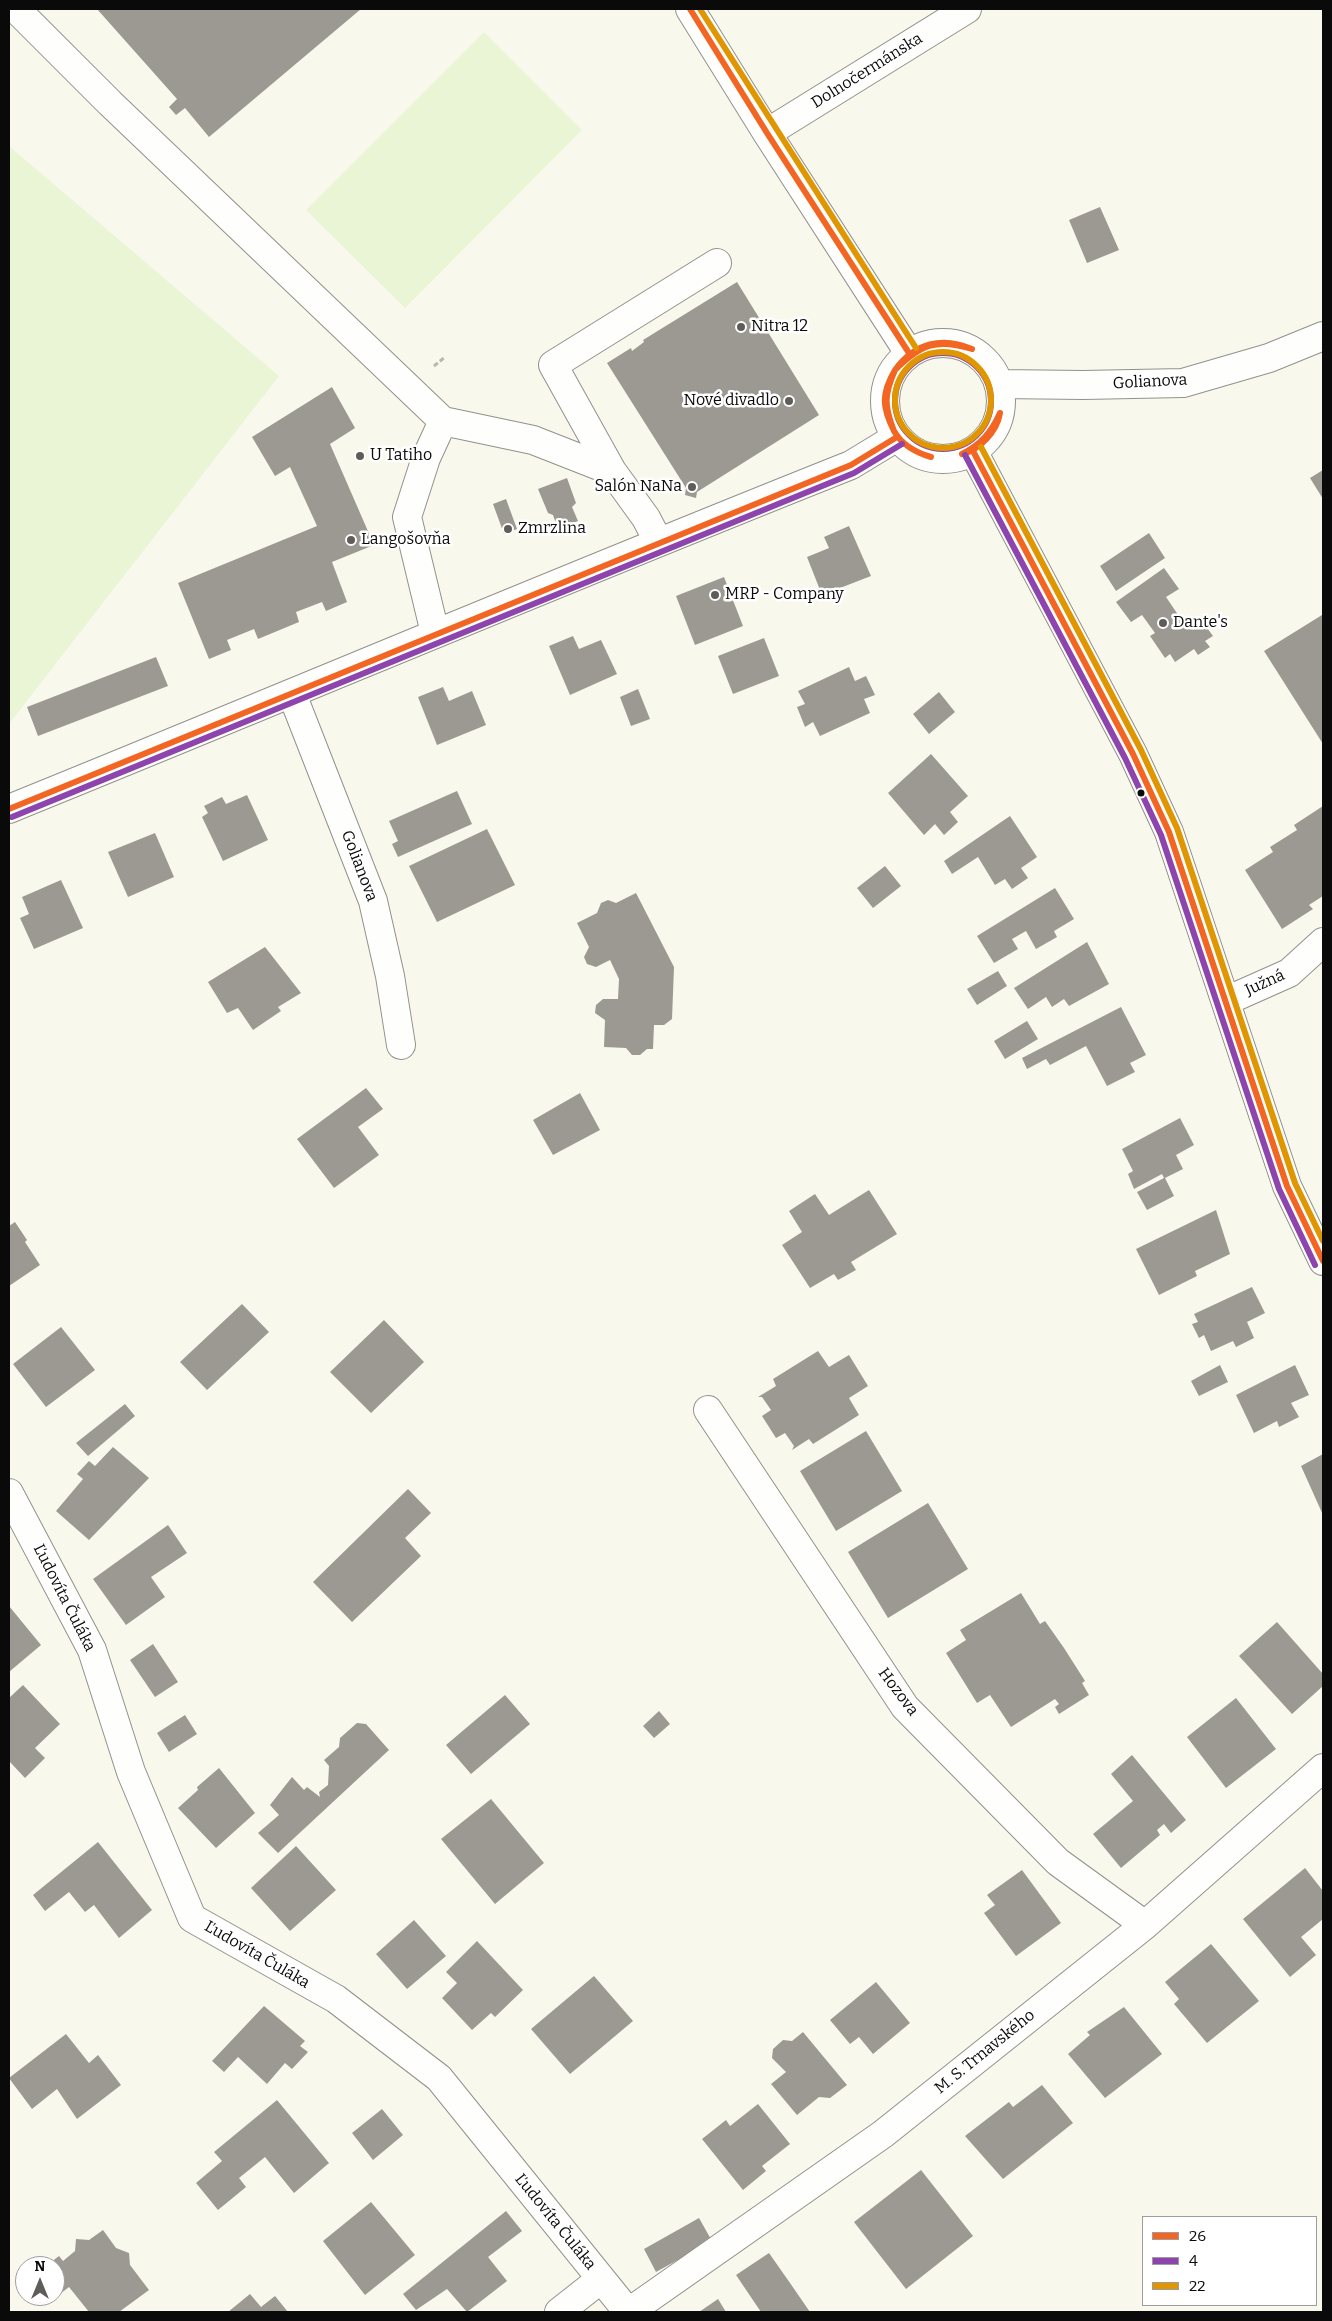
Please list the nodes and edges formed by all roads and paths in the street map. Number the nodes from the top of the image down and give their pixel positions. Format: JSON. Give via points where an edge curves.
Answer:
{"nodes":[{"id":1,"x":16,"y":9,"type":"edge"},
{"id":2,"x":690,"y":9,"type":"edge"},
{"id":3,"x":967,"y":9,"type":"edge"},
{"id":4,"x":767,"y":133,"type":"junction"},
{"id":5,"x":717,"y":263,"type":"dead end"},
{"id":6,"x":1323,"y":336,"type":"edge"},
{"id":7,"x":909,"y":353,"type":"junction"},
{"id":8,"x":999,"y":384,"type":"junction"},
{"id":9,"x":443,"y":420,"type":"junction"},
{"id":10,"x":897,"y":437,"type":"junction"},
{"id":11,"x":973,"y":451,"type":"junction"},
{"id":12,"x":612,"y":471,"type":"junction"},
{"id":13,"x":658,"y":541,"type":"junction"},
{"id":14,"x":435,"y":633,"type":"junction"},
{"id":15,"x":292,"y":694,"type":"junction"},
{"id":16,"x":9,"y":809,"type":"edge"},
{"id":17,"x":1323,"y":942,"type":"edge"},
{"id":18,"x":1226,"y":1000,"type":"junction"},
{"id":19,"x":401,"y":1046,"type":"dead end"},
{"id":20,"x":1323,"y":1261,"type":"edge"},
{"id":21,"x":708,"y":1410,"type":"dead end"},
{"id":22,"x":9,"y":1493,"type":"edge"},
{"id":23,"x":1323,"y":1768,"type":"edge"},
{"id":24,"x":1144,"y":1925,"type":"junction"},
{"id":25,"x":601,"y":2279,"type":"junction"},
{"id":26,"x":559,"y":2312,"type":"edge"},
{"id":27,"x":628,"y":2312,"type":"edge"}],
"edges":[{"from":1,"to":9,"type":"street","via":[[117,110]]},
{"from":2,"to":4,"type":"street"},
{"from":3,"to":4,"type":"street","name":"Dolnočermánska"},
{"from":4,"to":7,"type":"street"},
{"from":5,"to":12,"type":"street","via":[[553,365]]},
{"from":6,"to":8,"type":"street","name":"Golianova","via":[[1269,358],[1184,383]]},
{"from":7,"to":8,"type":"street","via":[[930,344],[959,345],[984,359]]},
{"from":7,"to":10,"type":"street","via":[[895,368],[885,393],[886,413]]},
{"from":8,"to":11,"type":"street","via":[[1002,402],[997,424]]},
{"from":9,"to":12,"type":"street","via":[[533,440]]},
{"from":9,"to":14,"type":"street","via":[[426,458],[407,517]]},
{"from":10,"to":11,"type":"street","via":[[913,450],[933,458],[953,458]]},
{"from":10,"to":13,"type":"street","via":[[851,465]]},
{"from":11,"to":18,"type":"street","via":[[1133,754],[1169,832]]},
{"from":12,"to":13,"type":"street","via":[[646,518]]},
{"from":13,"to":14,"type":"street"},
{"from":14,"to":15,"type":"street"},
{"from":15,"to":16,"type":"street"},
{"from":15,"to":19,"type":"street","name":"Golianova","via":[[373,901]]},
{"from":17,"to":18,"type":"street","name":"Južná","via":[[1289,973]]},
{"from":18,"to":20,"type":"street","via":[[1287,1186]]},
{"from":21,"to":24,"type":"street","name":"Hozova","via":[[906,1707],[1058,1862]]},
{"from":22,"to":25,"type":"street","name":"Ľudovíta Čuláka","via":[[92,1650],[131,1772],[192,1918],[336,2000],[440,2078]]},
{"from":23,"to":24,"type":"street","name":"M. S. Trnavského"},
{"from":24,"to":27,"type":"street","name":"M. S. Trnavského","via":[[883,2134]]},
{"from":25,"to":26,"type":"street","name":"Ľudovíta Čuláka"},
{"from":25,"to":27,"type":"street","name":"Ľudovíta Čuláka"}]}
